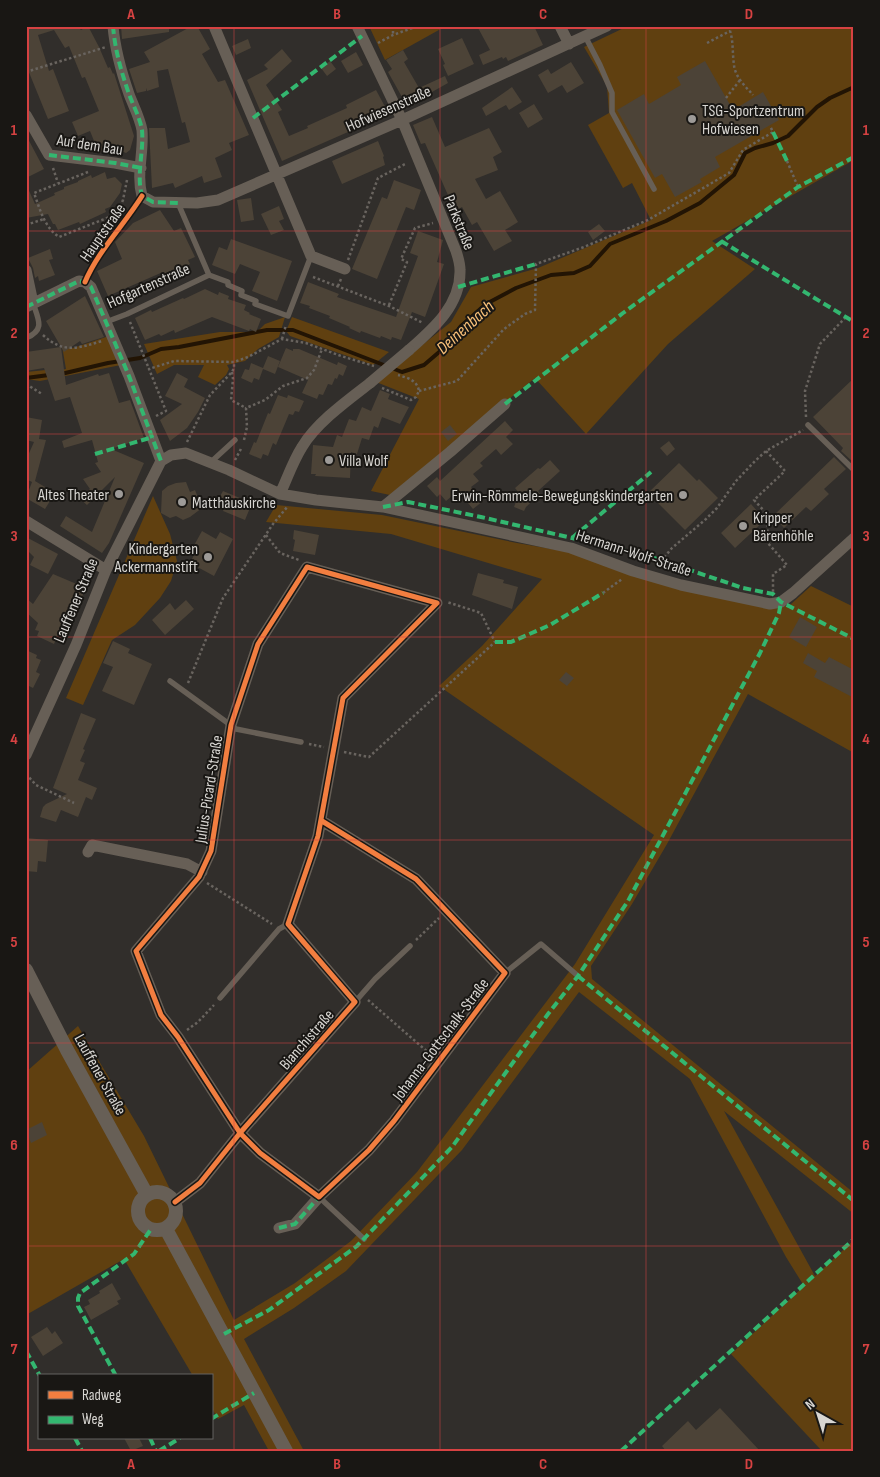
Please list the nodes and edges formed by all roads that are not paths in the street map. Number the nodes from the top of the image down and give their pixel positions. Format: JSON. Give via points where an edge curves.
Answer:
{"nodes":[{"id":1,"x":113,"y":26,"type":"edge"},
{"id":2,"x":214,"y":26,"type":"edge"},
{"id":3,"x":357,"y":26,"type":"edge"},
{"id":4,"x":560,"y":26,"type":"edge"},
{"id":5,"x":607,"y":26,"type":"edge"},
{"id":6,"x":586,"y":36,"type":"junction"},
{"id":7,"x":569,"y":44,"type":"junction"},
{"id":8,"x":26,"y":116,"type":"edge"},
{"id":9,"x":402,"y":120,"type":"junction"},
{"id":10,"x":135,"y":167,"type":"junction"},
{"id":11,"x":277,"y":175,"type":"junction"},
{"id":12,"x":654,"y":189,"type":"dead end"},
{"id":13,"x":142,"y":196,"type":"junction"},
{"id":14,"x":153,"y":202,"type":"joint"},
{"id":15,"x":178,"y":203,"type":"junction"},
{"id":16,"x":311,"y":256,"type":"junction"},
{"id":17,"x":345,"y":269,"type":"road end"},
{"id":18,"x":26,"y":270,"type":"edge"},
{"id":19,"x":209,"y":275,"type":"junction"},
{"id":20,"x":85,"y":282,"type":"junction"},
{"id":21,"x":30,"y":305,"type":"edge"},
{"id":22,"x":106,"y":322,"type":"junction"},
{"id":23,"x":26,"y":338,"type":"edge"},
{"id":24,"x":505,"y":404,"type":"dead end"},
{"id":25,"x":808,"y":425,"type":"road end"},
{"id":26,"x":235,"y":440,"type":"dead end"},
{"id":27,"x":162,"y":461,"type":"junction"},
{"id":28,"x":211,"y":462,"type":"junction"},
{"id":29,"x":854,"y":470,"type":"edge"},
{"id":30,"x":280,"y":494,"type":"junction"},
{"id":31,"x":384,"y":506,"type":"junction"},
{"id":32,"x":26,"y":521,"type":"edge"},
{"id":33,"x":854,"y":538,"type":"edge"},
{"id":34,"x":106,"y":570,"type":"junction"},
{"id":35,"x":170,"y":681,"type":"dead end"},
{"id":36,"x":231,"y":725,"type":"junction"},
{"id":37,"x":300,"y":742,"type":"road end"},
{"id":38,"x":26,"y":756,"type":"edge"},
{"id":39,"x":322,"y":821,"type":"junction"},
{"id":40,"x":88,"y":852,"type":"dead end"},
{"id":41,"x":200,"y":875,"type":"junction"},
{"id":42,"x":284,"y":926,"type":"junction"},
{"id":43,"x":410,"y":946,"type":"road end"},
{"id":44,"x":26,"y":970,"type":"edge"},
{"id":45,"x":505,"y":973,"type":"junction"},
{"id":46,"x":578,"y":976,"type":"dead end"},
{"id":47,"x":220,"y":998,"type":"road end"},
{"id":48,"x":358,"y":998,"type":"junction"},
{"id":49,"x":240,"y":1133,"type":"junction"},
{"id":50,"x":147,"y":1195,"type":"junction"},
{"id":51,"x":320,"y":1197,"type":"junction"},
{"id":52,"x":175,"y":1202,"type":"junction"},
{"id":53,"x":166,"y":1228,"type":"junction"},
{"id":54,"x":279,"y":1228,"type":"dead end"},
{"id":55,"x":364,"y":1239,"type":"dead end"},
{"id":56,"x":286,"y":1451,"type":"edge"}],
"edges":[{"from":1,"to":10,"type":"street","name":"Hauptstraße","via":[[121,71],[142,128],[143,149]]},
{"from":2,"to":11,"type":"street"},
{"from":3,"to":9,"type":"street","name":"Parkstraße"},
{"from":4,"to":7,"type":"street"},
{"from":5,"to":6,"type":"street","name":"Hofwiesenstraße"},
{"from":6,"to":7,"type":"street","name":"Hofwiesenstraße"},
{"from":6,"to":12,"type":"lane","via":[[612,93],[612,112]]},
{"from":7,"to":9,"type":"street","name":"Hofwiesenstraße"},
{"from":8,"to":10,"type":"street","name":"Auf dem Bau","via":[[49,155]]},
{"from":9,"to":11,"type":"street","name":"Hofwiesenstraße"},
{"from":9,"to":30,"type":"street","name":"Parkstraße","bridge":true,"via":[[456,251],[460,270],[458,287],[443,319],[320,425],[302,447]]},
{"from":10,"to":13,"type":"street","name":"Hauptstraße"},
{"from":11,"to":15,"type":"street","name":"Hofwiesenstraße","via":[[218,200]]},
{"from":11,"to":16,"type":"street"},
{"from":13,"to":14,"type":"street","name":"Hauptstraße"},
{"from":13,"to":20,"type":"lane","name":"Hauptstraße","via":[[92,266]]},
{"from":14,"to":15,"type":"street","name":"Hofwiesenstraße"},
{"from":15,"to":19,"type":"lane"},
{"from":16,"to":17,"type":"street"},
{"from":16,"to":19,"type":"lane","name":"Hofgartenstraße","via":[[288,316],[255,304],[256,301],[240,295],[242,292],[228,282]]},
{"from":18,"to":21,"type":"street"},
{"from":19,"to":22,"type":"lane","name":"Hofgartenstraße"},
{"from":20,"to":21,"type":"street","via":[[79,281]]},
{"from":20,"to":22,"type":"street","name":"Hauptstraße","via":[[91,287]]},
{"from":21,"to":23,"type":"lane","via":[[39,324],[38,331]]},
{"from":22,"to":27,"type":"street","name":"Hauptstraße"},
{"from":24,"to":31,"type":"street"},
{"from":25,"to":29,"type":"lane"},
{"from":26,"to":28,"type":"lane"},
{"from":27,"to":28,"type":"street","name":"Hermann-Wolf-Straße","via":[[172,455],[186,453]]},
{"from":27,"to":34,"type":"street","name":"Lauffener Straße"},
{"from":28,"to":30,"type":"street","name":"Hermann-Wolf-Straße"},
{"from":30,"to":31,"type":"street","name":"Hermann-Wolf-Straße"},
{"from":31,"to":33,"type":"street","name":"Hermann-Wolf-Straße","via":[[571,548],[681,585],[770,604],[781,602]]},
{"from":32,"to":34,"type":"street"},
{"from":34,"to":38,"type":"street","name":"Lauffener Straße"},
{"from":35,"to":36,"type":"lane"},
{"from":36,"to":37,"type":"lane"},
{"from":36,"to":39,"type":"street","name":"Julius-Picard-Straße","via":[[258,644],[307,566],[437,603],[343,698]]},
{"from":36,"to":41,"type":"street","name":"Julius-Picard-Straße","via":[[211,851]]},
{"from":39,"to":42,"type":"street"},
{"from":39,"to":45,"type":"street","name":"Johanna-Gottschalk-Straße","via":[[416,879]]},
{"from":40,"to":41,"type":"street","name":"Julius-Picard-Straße","via":[[92,845],[187,864]]},
{"from":41,"to":49,"type":"street","name":"Julius-Picard-Straße","via":[[136,951],[161,1015]]},
{"from":42,"to":47,"type":"lane"},
{"from":42,"to":48,"type":"street","name":"Bianchistraße"},
{"from":43,"to":48,"type":"lane"},
{"from":44,"to":50,"type":"street","name":"Lauffener Straße"},
{"from":45,"to":46,"type":"lane","via":[[541,944]]},
{"from":45,"to":51,"type":"street","name":"Johanna-Gottschalk-Straße","via":[[394,1121]]},
{"from":48,"to":49,"type":"street","name":"Bianchistraße"},
{"from":49,"to":51,"type":"street","via":[[260,1153]]},
{"from":49,"to":52,"type":"street","name":"Bianchistraße","via":[[200,1183]]},
{"from":50,"to":52,"type":"street","via":[[163,1192]]},
{"from":50,"to":53,"type":"street","via":[[139,1206],[140,1220],[151,1229]]},
{"from":51,"to":54,"type":"street","name":"Johanna-Gottschalk-Straße","via":[[295,1224]]},
{"from":51,"to":55,"type":"lane"},
{"from":52,"to":53,"type":"street","via":[[176,1218]]},
{"from":53,"to":56,"type":"street"}]}
